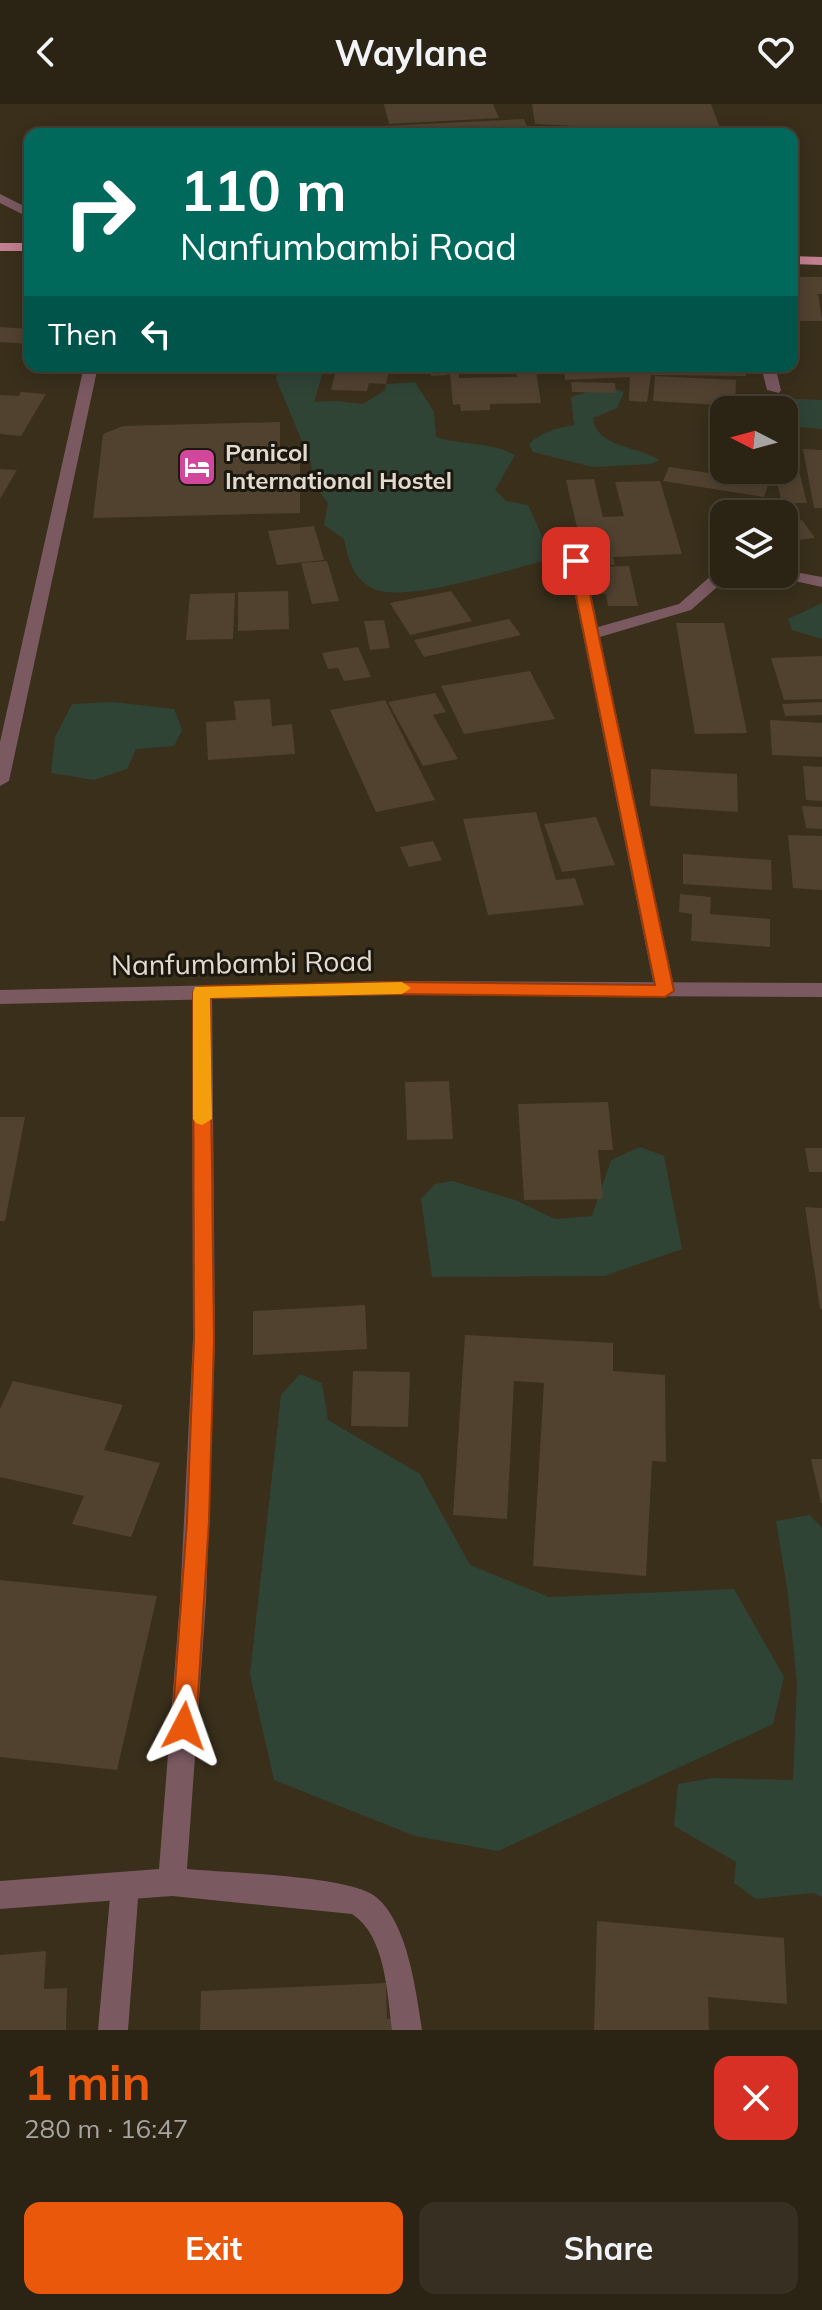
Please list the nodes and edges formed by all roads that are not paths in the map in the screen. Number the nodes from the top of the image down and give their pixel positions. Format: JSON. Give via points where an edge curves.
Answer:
{"nodes":[{"id":1,"x":0,"y":198,"type":"edge"},
{"id":2,"x":24,"y":211,"type":"edge"},
{"id":3,"x":0,"y":247,"type":"edge"},
{"id":4,"x":24,"y":247,"type":"edge"},
{"id":5,"x":798,"y":260,"type":"edge"},
{"id":6,"x":822,"y":261,"type":"edge"},
{"id":7,"x":90,"y":372,"type":"edge"},
{"id":8,"x":770,"y":372,"type":"edge"},
{"id":9,"x":774,"y":390,"type":"dead end"},
{"id":10,"x":576,"y":561,"type":"dead end"},
{"id":11,"x":798,"y":577,"type":"edge"},
{"id":12,"x":822,"y":582,"type":"edge"},
{"id":13,"x":710,"y":584,"type":"edge"},
{"id":14,"x":592,"y":634,"type":"junction"},
{"id":15,"x":0,"y":781,"type":"edge"},
{"id":16,"x":822,"y":990,"type":"edge"},
{"id":17,"x":665,"y":991,"type":"junction"},
{"id":18,"x":202,"y":992,"type":"junction"},
{"id":19,"x":0,"y":997,"type":"edge"},
{"id":20,"x":172,"y":1882,"type":"junction"},
{"id":21,"x":125,"y":1886,"type":"junction"},
{"id":22,"x":0,"y":1895,"type":"edge"},
{"id":23,"x":113,"y":2030,"type":"edge"},
{"id":24,"x":407,"y":2030,"type":"edge"}],
"edges":[{"from":1,"to":2,"type":"street"},
{"from":3,"to":4,"type":"main road"},
{"from":5,"to":6,"type":"main road"},
{"from":7,"to":15,"type":"street"},
{"from":8,"to":9,"type":"street"},
{"from":10,"to":14,"type":"street"},
{"from":11,"to":12,"type":"street"},
{"from":13,"to":14,"type":"street","via":[[685,607]]},
{"from":14,"to":17,"type":"street"},
{"from":16,"to":17,"type":"street","name":"Nanfumbambi Road"},
{"from":17,"to":18,"type":"street","name":"Nanfumbambi Road"},
{"from":18,"to":19,"type":"street","name":"Nanfumbambi Road"},
{"from":18,"to":20,"type":"street","via":[[204,1340],[193,1601]]},
{"from":20,"to":21,"type":"street"},
{"from":20,"to":24,"type":"street","via":[[359,1903],[374,1916],[389,1946]]},
{"from":21,"to":22,"type":"street"},
{"from":21,"to":23,"type":"street"}]}
